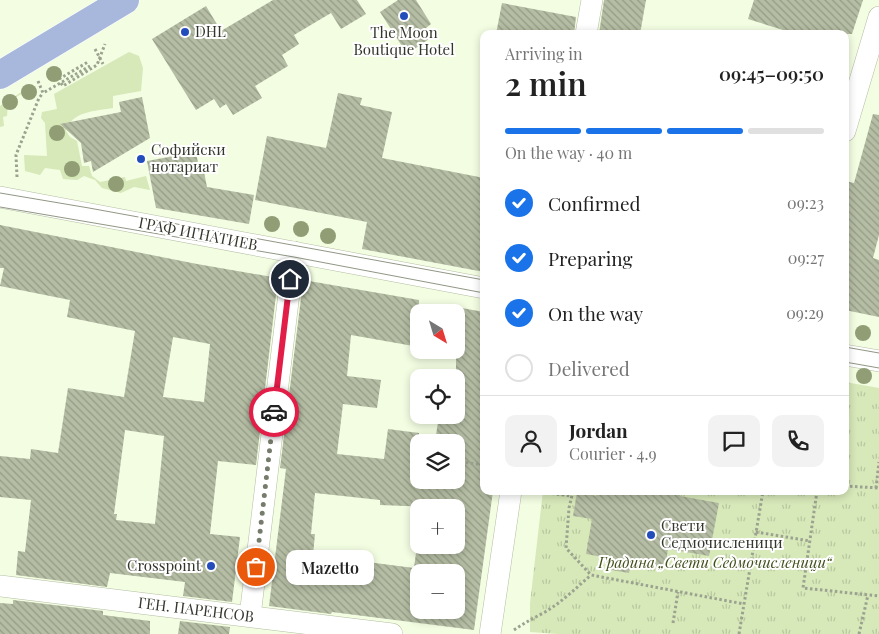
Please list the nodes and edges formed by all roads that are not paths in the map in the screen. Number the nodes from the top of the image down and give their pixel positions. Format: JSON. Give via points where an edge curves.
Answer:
{"nodes":[{"id":1,"x":125,"y":0,"type":"edge"},
{"id":2,"x":592,"y":0,"type":"edge"},
{"id":3,"x":879,"y":16,"type":"edge"},
{"id":4,"x":587,"y":30,"type":"edge"},
{"id":5,"x":0,"y":75,"type":"edge"},
{"id":6,"x":849,"y":117,"type":"edge"},
{"id":7,"x":0,"y":197,"type":"edge"},
{"id":8,"x":294,"y":252,"type":"junction"},
{"id":9,"x":480,"y":287,"type":"edge"},
{"id":10,"x":849,"y":356,"type":"edge"},
{"id":11,"x":879,"y":361,"type":"edge"},
{"id":12,"x":510,"y":495,"type":"edge"},
{"id":13,"x":0,"y":586,"type":"edge"},
{"id":14,"x":250,"y":616,"type":"junction"},
{"id":15,"x":392,"y":634,"type":"edge"},
{"id":16,"x":490,"y":634,"type":"edge"}],
"edges":[{"from":1,"to":5,"type":"main road"},
{"from":2,"to":4,"type":"street"},
{"from":3,"to":6,"type":"street"},
{"from":7,"to":8,"type":"street","name":"ГРАФ ИГНАТИЕВ"},
{"from":8,"to":9,"type":"street","name":"ГРАФ ИГНАТИЕВ"},
{"from":8,"to":14,"type":"street"},
{"from":10,"to":11,"type":"street"},
{"from":12,"to":16,"type":"street"},
{"from":13,"to":14,"type":"street","name":"ГЕН. ПАРЕНСОВ"},
{"from":14,"to":15,"type":"street","name":"ГЕН. ПАРЕНСОВ"}]}
